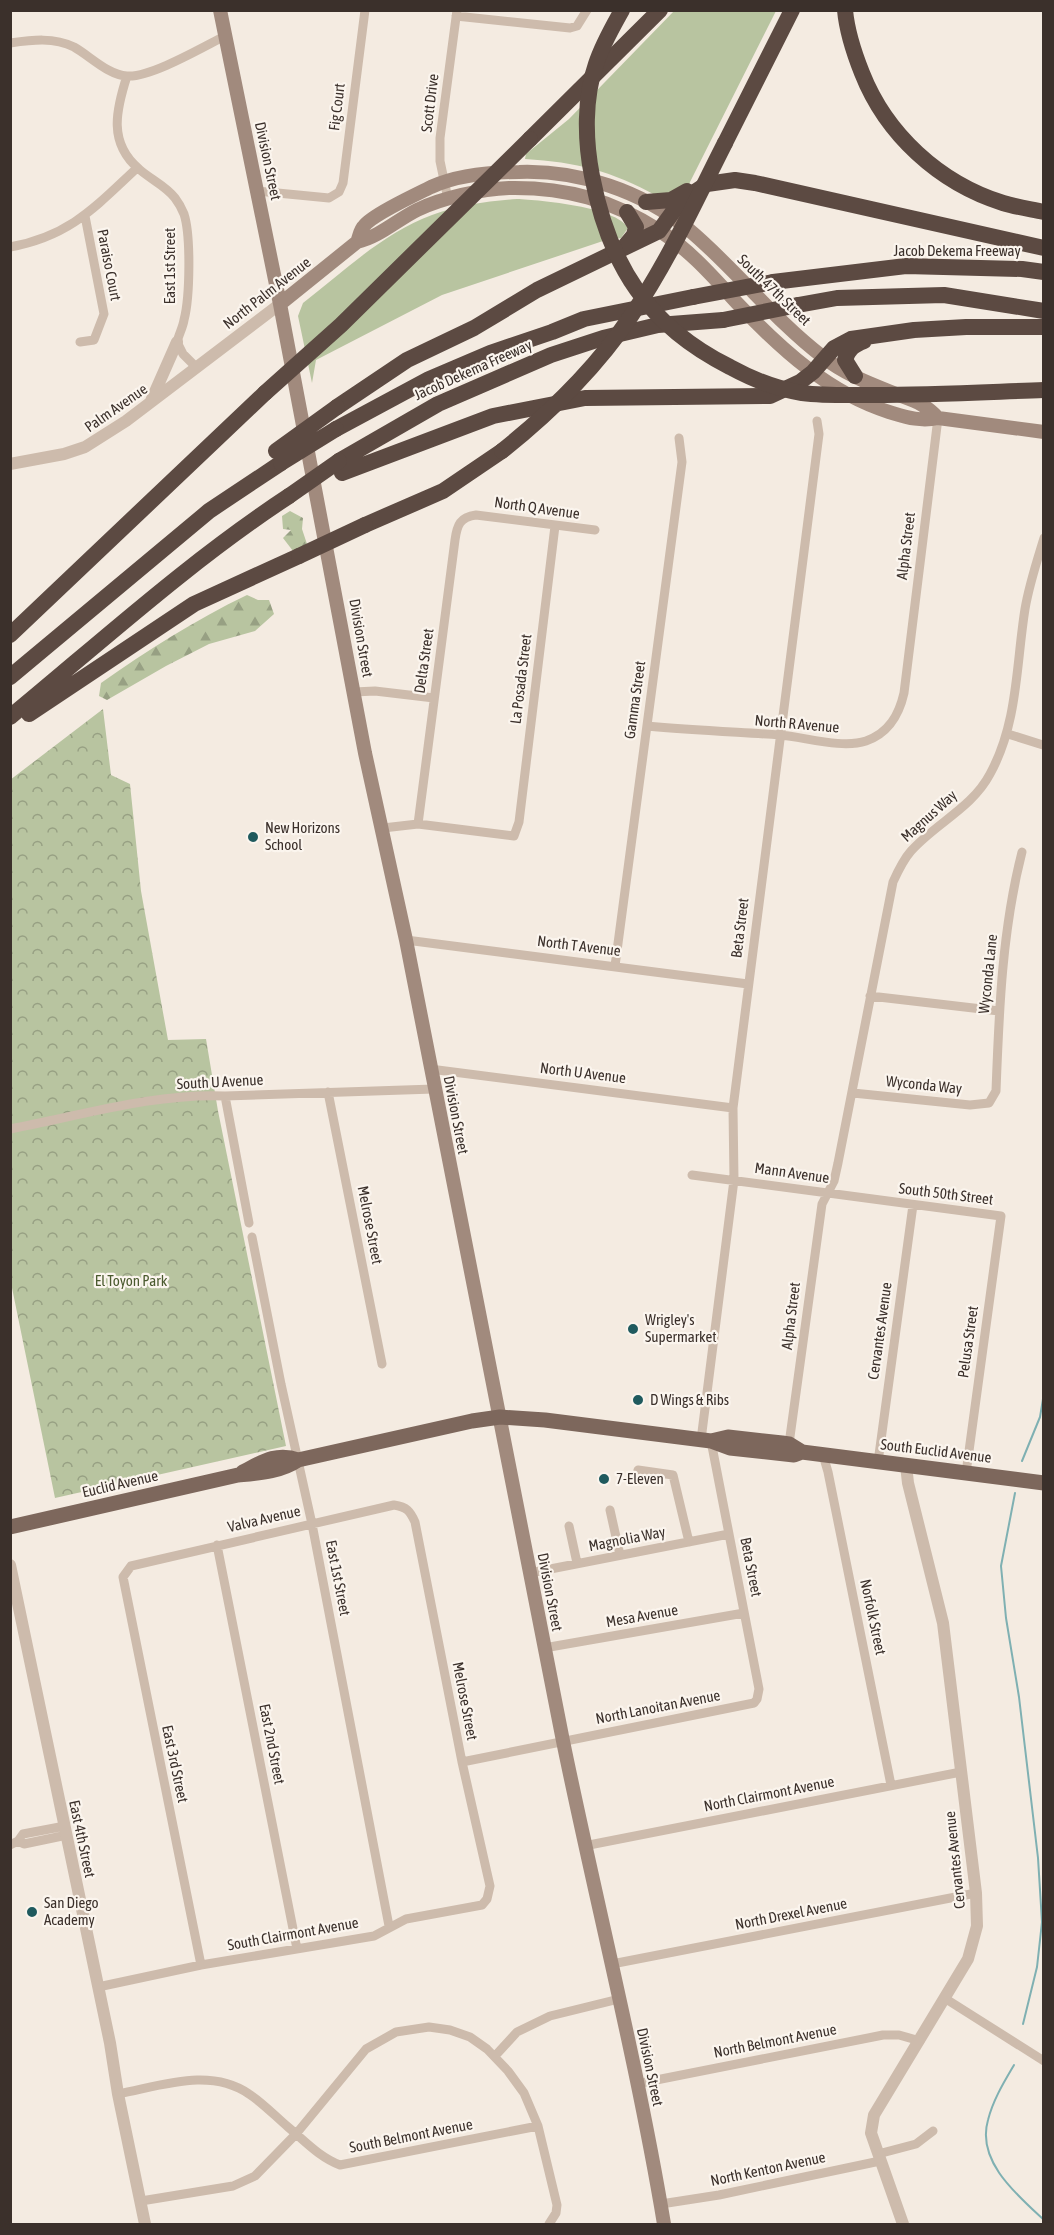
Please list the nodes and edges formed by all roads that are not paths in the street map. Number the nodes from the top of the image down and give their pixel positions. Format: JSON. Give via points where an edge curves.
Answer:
{"nodes":[{"id":1,"x":220,"y":10,"type":"edge"},
{"id":2,"x":364,"y":10,"type":"edge"},
{"id":3,"x":587,"y":10,"type":"edge"},
{"id":4,"x":622,"y":10,"type":"edge"},
{"id":5,"x":660,"y":10,"type":"edge"},
{"id":6,"x":792,"y":10,"type":"edge"},
{"id":7,"x":845,"y":10,"type":"edge"},
{"id":8,"x":457,"y":13,"type":"edge"},
{"id":9,"x":225,"y":36,"type":"junction"},
{"id":10,"x":10,"y":43,"type":"edge"},
{"id":11,"x":127,"y":76,"type":"junction"},
{"id":12,"x":137,"y":168,"type":"junction"},
{"id":13,"x":592,"y":180,"type":"joint"},
{"id":14,"x":444,"y":181,"type":"junction"},
{"id":15,"x":707,"y":184,"type":"junction"},
{"id":16,"x":257,"y":191,"type":"junction"},
{"id":17,"x":589,"y":196,"type":"joint"},
{"id":18,"x":448,"y":199,"type":"junction"},
{"id":19,"x":646,"y":202,"type":"junction"},
{"id":20,"x":627,"y":212,"type":"junction"},
{"id":21,"x":1044,"y":212,"type":"edge"},
{"id":22,"x":670,"y":215,"type":"junction"},
{"id":23,"x":85,"y":216,"type":"junction"},
{"id":24,"x":659,"y":231,"type":"junction"},
{"id":25,"x":357,"y":242,"type":"junction"},
{"id":26,"x":10,"y":247,"type":"edge"},
{"id":27,"x":1044,"y":248,"type":"edge"},
{"id":28,"x":621,"y":250,"type":"junction"},
{"id":29,"x":1044,"y":272,"type":"edge"},
{"id":30,"x":280,"y":304,"type":"junction"},
{"id":31,"x":1044,"y":311,"type":"edge"},
{"id":32,"x":1044,"y":327,"type":"edge"},
{"id":33,"x":875,"y":336,"type":"junction"},
{"id":34,"x":80,"y":342,"type":"dead end"},
{"id":35,"x":177,"y":342,"type":"junction"},
{"id":36,"x":825,"y":359,"type":"junction"},
{"id":37,"x":197,"y":368,"type":"junction"},
{"id":38,"x":813,"y":372,"type":"junction"},
{"id":39,"x":855,"y":376,"type":"junction"},
{"id":40,"x":1044,"y":390,"type":"edge"},
{"id":41,"x":150,"y":403,"type":"junction"},
{"id":42,"x":938,"y":418,"type":"junction"},
{"id":43,"x":817,"y":421,"type":"dead end"},
{"id":44,"x":1044,"y":432,"type":"edge"},
{"id":45,"x":680,"y":438,"type":"dead end"},
{"id":46,"x":279,"y":457,"type":"junction"},
{"id":47,"x":10,"y":464,"type":"edge"},
{"id":48,"x":341,"y":467,"type":"junction"},
{"id":49,"x":476,"y":515,"type":"joint"},
{"id":50,"x":555,"y":526,"type":"junction"},
{"id":51,"x":595,"y":531,"type":"dead end"},
{"id":52,"x":1044,"y":538,"type":"edge"},
{"id":53,"x":10,"y":635,"type":"edge"},
{"id":54,"x":10,"y":677,"type":"edge"},
{"id":55,"x":906,"y":678,"type":"joint"},
{"id":56,"x":354,"y":692,"type":"junction"},
{"id":57,"x":434,"y":698,"type":"junction"},
{"id":58,"x":10,"y":717,"type":"edge"},
{"id":59,"x":10,"y":726,"type":"edge"},
{"id":60,"x":647,"y":726,"type":"junction"},
{"id":61,"x":1008,"y":734,"type":"junction"},
{"id":62,"x":780,"y":735,"type":"junction"},
{"id":63,"x":1043,"y":745,"type":"edge"},
{"id":64,"x":418,"y":824,"type":"junction"},
{"id":65,"x":383,"y":828,"type":"junction"},
{"id":66,"x":1022,"y":852,"type":"dead end"},
{"id":67,"x":406,"y":940,"type":"junction"},
{"id":68,"x":615,"y":966,"type":"junction"},
{"id":69,"x":748,"y":984,"type":"junction"},
{"id":70,"x":870,"y":996,"type":"junction"},
{"id":71,"x":999,"y":1011,"type":"junction"},
{"id":72,"x":430,"y":1069,"type":"junction"},
{"id":73,"x":434,"y":1089,"type":"junction"},
{"id":74,"x":328,"y":1092,"type":"junction"},
{"id":75,"x":853,"y":1093,"type":"junction"},
{"id":76,"x":225,"y":1096,"type":"junction"},
{"id":77,"x":991,"y":1100,"type":"joint"},
{"id":78,"x":733,"y":1108,"type":"junction"},
{"id":79,"x":10,"y":1129,"type":"edge"},
{"id":80,"x":692,"y":1175,"type":"dead end"},
{"id":81,"x":734,"y":1180,"type":"junction"},
{"id":82,"x":828,"y":1192,"type":"junction"},
{"id":83,"x":887,"y":1202,"type":"joint"},
{"id":84,"x":913,"y":1205,"type":"junction"},
{"id":85,"x":1001,"y":1216,"type":"joint"},
{"id":86,"x":249,"y":1223,"type":"dead end"},
{"id":87,"x":252,"y":1237,"type":"dead end"},
{"id":88,"x":382,"y":1364,"type":"dead end"},
{"id":89,"x":500,"y":1417,"type":"junction"},
{"id":90,"x":706,"y":1441,"type":"junction"},
{"id":91,"x":796,"y":1448,"type":"junction"},
{"id":92,"x":823,"y":1455,"type":"junction"},
{"id":93,"x":298,"y":1460,"type":"junction"},
{"id":94,"x":878,"y":1461,"type":"junction"},
{"id":95,"x":906,"y":1465,"type":"junction"},
{"id":96,"x":638,"y":1470,"type":"dead end"},
{"id":97,"x":966,"y":1473,"type":"junction"},
{"id":98,"x":1044,"y":1484,"type":"edge"},
{"id":99,"x":409,"y":1510,"type":"joint"},
{"id":100,"x":610,"y":1510,"type":"dead end"},
{"id":101,"x":312,"y":1524,"type":"junction"},
{"id":102,"x":569,"y":1526,"type":"dead end"},
{"id":103,"x":10,"y":1527,"type":"edge"},
{"id":104,"x":729,"y":1534,"type":"junction"},
{"id":105,"x":689,"y":1542,"type":"junction"},
{"id":106,"x":217,"y":1545,"type":"junction"},
{"id":107,"x":620,"y":1555,"type":"junction"},
{"id":108,"x":577,"y":1563,"type":"junction"},
{"id":109,"x":10,"y":1565,"type":"edge"},
{"id":110,"x":127,"y":1570,"type":"joint"},
{"id":111,"x":530,"y":1573,"type":"junction"},
{"id":112,"x":744,"y":1613,"type":"junction"},
{"id":113,"x":544,"y":1648,"type":"junction"},
{"id":114,"x":757,"y":1699,"type":"joint"},
{"id":115,"x":563,"y":1741,"type":"junction"},
{"id":116,"x":462,"y":1762,"type":"junction"},
{"id":117,"x":961,"y":1772,"type":"junction"},
{"id":118,"x":891,"y":1785,"type":"junction"},
{"id":119,"x":66,"y":1831,"type":"junction"},
{"id":120,"x":14,"y":1843,"type":"edge"},
{"id":121,"x":584,"y":1846,"type":"junction"},
{"id":122,"x":976,"y":1893,"type":"junction"},
{"id":123,"x":487,"y":1899,"type":"joint"},
{"id":124,"x":389,"y":1926,"type":"junction"},
{"id":125,"x":297,"y":1949,"type":"junction"},
{"id":126,"x":612,"y":1964,"type":"junction"},
{"id":127,"x":201,"y":1965,"type":"junction"},
{"id":128,"x":98,"y":1987,"type":"junction"},
{"id":129,"x":619,"y":1999,"type":"junction"},
{"id":130,"x":946,"y":1999,"type":"junction"},
{"id":131,"x":920,"y":2041,"type":"junction"},
{"id":132,"x":495,"y":2056,"type":"junction"},
{"id":133,"x":1044,"y":2061,"type":"edge"},
{"id":134,"x":636,"y":2084,"type":"junction"},
{"id":135,"x":118,"y":2094,"type":"junction"},
{"id":136,"x":538,"y":2126,"type":"junction"},
{"id":137,"x":933,"y":2131,"type":"dead end"},
{"id":138,"x":296,"y":2134,"type":"junction"},
{"id":139,"x":879,"y":2158,"type":"junction"},
{"id":140,"x":141,"y":2201,"type":"junction"},
{"id":141,"x":661,"y":2204,"type":"junction"},
{"id":142,"x":145,"y":2224,"type":"edge"},
{"id":143,"x":549,"y":2224,"type":"edge"},
{"id":144,"x":664,"y":2224,"type":"edge"},
{"id":145,"x":903,"y":2224,"type":"edge"}],
"edges":[{"from":1,"to":9,"type":"main road","name":"Division Street"},
{"from":2,"to":16,"type":"street","name":"Fig Court","via":[[339,192],[329,198]]},
{"from":3,"to":8,"type":"street","via":[[577,26],[570,28]]},
{"from":4,"to":40,"type":"highway","bridge":true,"via":[[595,65],[588,102],[587,155],[598,208],[613,250],[656,316],[715,360],[756,380],[802,393],[910,395]]},
{"from":5,"to":53,"type":"highway","bridge":true,"via":[[341,325]]},
{"from":6,"to":59,"type":"highway","bridge":true,"via":[[669,254],[631,317],[570,392],[540,421],[443,491],[194,604]]},
{"from":7,"to":21,"type":"highway","via":[[853,51],[868,87],[892,127],[918,156],[1002,203]]},
{"from":8,"to":14,"type":"street","name":"Scott Drive","via":[[440,138]]},
{"from":9,"to":11,"type":"street","via":[[144,75]]},
{"from":9,"to":16,"type":"main road","name":"Division Street"},
{"from":10,"to":11,"type":"street","via":[[53,40],[73,46],[117,74]]},
{"from":11,"to":12,"type":"street","name":"East 1st Street","via":[[117,107],[116,126],[122,149]]},
{"from":12,"to":23,"type":"street"},
{"from":12,"to":35,"type":"street","name":"East 1st Street","via":[[174,196],[184,213],[188,293]]},
{"from":13,"to":14,"type":"main road","name":"North Palm Avenue","via":[[538,171],[485,173]]},
{"from":13,"to":19,"type":"main road","name":"South 47th Street"},
{"from":14,"to":18,"type":"street","name":"Scott Drive"},
{"from":14,"to":25,"type":"main road","name":"North Palm Avenue","via":[[363,226]]},
{"from":15,"to":19,"type":"highway","via":[[671,200]]},
{"from":15,"to":22,"type":"highway","via":[[681,201]]},
{"from":15,"to":27,"type":"highway","via":[[735,180],[755,183]]},
{"from":16,"to":30,"type":"main road","name":"Division Street"},
{"from":17,"to":18,"type":"main road","name":"North Palm Avenue","via":[[507,188]]},
{"from":17,"to":20,"type":"main road","name":"South 47th Street"},
{"from":18,"to":25,"type":"main road","name":"North Palm Avenue"},
{"from":19,"to":22,"type":"main road","name":"South 47th Street"},
{"from":20,"to":24,"type":"main road","name":"South 47th Street"},
{"from":20,"to":28,"type":"highway","via":[[636,227]]},
{"from":22,"to":24,"type":"highway"},
{"from":22,"to":36,"type":"main road","name":"South 47th Street"},
{"from":23,"to":26,"type":"street","via":[[44,239]]},
{"from":23,"to":34,"type":"street","name":"Paraiso Court","via":[[104,314],[94,340]]},
{"from":24,"to":28,"type":"highway"},
{"from":24,"to":38,"type":"main road","name":"South 47th Street","via":[[692,255],[741,307]]},
{"from":25,"to":30,"type":"main road","name":"North Palm Avenue"},
{"from":28,"to":46,"type":"highway","bridge":true,"via":[[406,360],[337,407]]},
{"from":29,"to":46,"type":"highway","name":"Jacob Dekema Freeway","bridge":true,"via":[[906,266],[773,282],[584,319],[429,379]]},
{"from":30,"to":37,"type":"street","name":"North Palm Avenue"},
{"from":30,"to":56,"type":"main road","name":"Division Street"},
{"from":31,"to":48,"type":"highway","name":"Jacob Dekema Freeway","bridge":true,"via":[[944,295],[837,298],[723,320],[658,325],[551,355],[438,404]]},
{"from":32,"to":33,"type":"highway","via":[[966,327]]},
{"from":33,"to":36,"type":"highway","via":[[851,339],[834,348]]},
{"from":33,"to":39,"type":"highway","via":[[855,344],[848,352],[845,360]]},
{"from":35,"to":37,"type":"street"},
{"from":35,"to":41,"type":"street"},
{"from":36,"to":38,"type":"highway"},
{"from":36,"to":39,"type":"main road","name":"South 47th Street"},
{"from":37,"to":41,"type":"street","name":"Palm Avenue"},
{"from":38,"to":42,"type":"main road","name":"South 47th Street","via":[[866,404],[923,421]]},
{"from":38,"to":48,"type":"highway","via":[[770,396],[585,398],[493,416]]},
{"from":39,"to":42,"type":"main road","name":"South 47th Street","via":[[928,407]]},
{"from":41,"to":47,"type":"street","name":"Palm Avenue","via":[[85,447]]},
{"from":42,"to":44,"type":"main road","name":"South 47th Street"},
{"from":42,"to":55,"type":"street","name":"Alpha Street"},
{"from":43,"to":62,"type":"street","name":"Beta Street","via":[[819,434]]},
{"from":45,"to":60,"type":"street","name":"Gamma Street","via":[[682,462]]},
{"from":46,"to":54,"type":"highway","name":"Jacob Dekema Freeway"},
{"from":48,"to":58,"type":"highway","bridge":true,"via":[[251,521]]},
{"from":49,"to":50,"type":"street","name":"North Q Avenue"},
{"from":49,"to":57,"type":"street","name":"Delta Street","via":[[466,516],[456,532]]},
{"from":50,"to":51,"type":"street","name":"North Q Avenue"},
{"from":50,"to":64,"type":"street","name":"La Posada Street","via":[[519,822],[514,836]]},
{"from":52,"to":61,"type":"street","name":"Magnus Way","via":[[1025,606]]},
{"from":55,"to":62,"type":"street","name":"North R Avenue","via":[[898,714],[868,740],[845,744]]},
{"from":56,"to":57,"type":"street"},
{"from":56,"to":65,"type":"main road","name":"Division Street"},
{"from":57,"to":64,"type":"street","name":"Delta Street"},
{"from":60,"to":62,"type":"street","name":"North R Avenue"},
{"from":60,"to":68,"type":"street","name":"Gamma Street"},
{"from":61,"to":63,"type":"street"},
{"from":61,"to":70,"type":"street","name":"Magnus Way","via":[[987,780],[965,806],[904,859],[893,882]]},
{"from":62,"to":69,"type":"street","name":"Beta Street"},
{"from":64,"to":65,"type":"street"},
{"from":65,"to":67,"type":"main road","name":"Division Street"},
{"from":66,"to":71,"type":"street","name":"Wyconda Lane","via":[[1006,940]]},
{"from":67,"to":68,"type":"street","name":"North T Avenue"},
{"from":67,"to":72,"type":"main road","name":"Division Street"},
{"from":68,"to":69,"type":"street","name":"North T Avenue"},
{"from":69,"to":78,"type":"street","name":"Beta Street"},
{"from":70,"to":71,"type":"street"},
{"from":70,"to":75,"type":"street","name":"Magnus Way"},
{"from":71,"to":77,"type":"street","name":"Wyconda Lane","via":[[996,1091]]},
{"from":72,"to":73,"type":"main road","name":"Division Street"},
{"from":72,"to":78,"type":"street","name":"North U Avenue"},
{"from":73,"to":74,"type":"street","name":"South U Avenue"},
{"from":73,"to":89,"type":"main road","name":"Division Street"},
{"from":74,"to":76,"type":"street","name":"South U Avenue"},
{"from":74,"to":88,"type":"street","name":"Melrose Street"},
{"from":75,"to":77,"type":"street","name":"Wyconda Way","via":[[970,1106]]},
{"from":75,"to":82,"type":"street","name":"Magnus Way","via":[[834,1181]]},
{"from":76,"to":79,"type":"street","name":"South U Avenue","via":[[199,1095],[126,1106]]},
{"from":76,"to":86,"type":"street"},
{"from":78,"to":81,"type":"street","name":"Beta Street"},
{"from":80,"to":81,"type":"street","name":"Mann Avenue"},
{"from":81,"to":82,"type":"street","name":"Mann Avenue"},
{"from":81,"to":90,"type":"street","name":"Beta Street"},
{"from":82,"to":83,"type":"street","name":"Mann Avenue"},
{"from":82,"to":91,"type":"street","name":"Alpha Street","via":[[822,1204]]},
{"from":83,"to":84,"type":"street","name":"South 50th Street"},
{"from":84,"to":85,"type":"street","name":"South 50th Street"},
{"from":84,"to":94,"type":"street","name":"Cervantes Avenue"},
{"from":85,"to":97,"type":"street","name":"Pelusa Street"},
{"from":87,"to":93,"type":"street","name":"East 1st Street"},
{"from":89,"to":90,"type":"main road","name":"Euclid Avenue"},
{"from":89,"to":93,"type":"main road","name":"Euclid Avenue"},
{"from":89,"to":111,"type":"main road","name":"Division Street"},
{"from":90,"to":91,"type":"main road","name":"South Euclid Avenue","via":[[780,1454],[794,1455]]},
{"from":90,"to":104,"type":"street","name":"Beta Street"},
{"from":91,"to":92,"type":"main road","name":"South Euclid Avenue"},
{"from":92,"to":94,"type":"main road","name":"South Euclid Avenue"},
{"from":92,"to":118,"type":"street","name":"Norfolk Street"},
{"from":93,"to":101,"type":"street","name":"East 1st Street"},
{"from":93,"to":103,"type":"main road","name":"Euclid Avenue","via":[[286,1456],[262,1461],[237,1474]]},
{"from":94,"to":95,"type":"main road","name":"South Euclid Avenue"},
{"from":95,"to":97,"type":"main road","name":"South Euclid Avenue"},
{"from":95,"to":117,"type":"street","name":"Cervantes Avenue","via":[[943,1623]]},
{"from":96,"to":105,"type":"street","via":[[673,1475]]},
{"from":97,"to":98,"type":"main road","name":"South Euclid Avenue"},
{"from":99,"to":101,"type":"street","name":"Valva Avenue","via":[[394,1505]]},
{"from":99,"to":116,"type":"street","name":"Melrose Street","via":[[415,1522]]},
{"from":100,"to":107,"type":"street"},
{"from":101,"to":106,"type":"street","name":"Valva Avenue"},
{"from":101,"to":124,"type":"street","name":"East 1st Street"},
{"from":102,"to":108,"type":"street"},
{"from":104,"to":105,"type":"street","name":"Magnolia Way"},
{"from":104,"to":112,"type":"street","name":"Beta Street"},
{"from":105,"to":107,"type":"street","name":"Magnolia Way"},
{"from":106,"to":110,"type":"street","name":"Valva Avenue"},
{"from":106,"to":125,"type":"street","name":"East 2nd Street"},
{"from":107,"to":108,"type":"street","name":"Magnolia Way"},
{"from":108,"to":111,"type":"street","name":"Magnolia Way"},
{"from":109,"to":119,"type":"street","name":"East 4th Street"},
{"from":110,"to":127,"type":"street","name":"East 3rd Street","via":[[123,1586]]},
{"from":111,"to":113,"type":"main road","name":"Division Street"},
{"from":112,"to":113,"type":"street","name":"Mesa Avenue"},
{"from":112,"to":114,"type":"street","name":"Beta Street","via":[[759,1689]]},
{"from":113,"to":115,"type":"main road","name":"Division Street"},
{"from":114,"to":115,"type":"street","name":"North Lanoitan Avenue","via":[[754,1703]]},
{"from":115,"to":116,"type":"street","name":"North Lanoitan Avenue"},
{"from":115,"to":121,"type":"main road","name":"Division Street"},
{"from":116,"to":123,"type":"street","name":"Melrose Street","via":[[490,1886]]},
{"from":117,"to":118,"type":"street","name":"North Clairmont Avenue"},
{"from":117,"to":122,"type":"street","name":"Cervantes Avenue"},
{"from":118,"to":121,"type":"street","name":"North Clairmont Avenue"},
{"from":119,"to":120,"type":"street","via":[[22,1834]]},
{"from":119,"to":128,"type":"street","name":"East 4th Street"},
{"from":121,"to":126,"type":"main road","name":"Division Street"},
{"from":122,"to":126,"type":"street","name":"North Drexel Avenue"},
{"from":122,"to":130,"type":"street","name":"Cervantes Avenue","via":[[973,1946]]},
{"from":123,"to":124,"type":"street","name":"South Clairmont Avenue","via":[[482,1905],[406,1919]]},
{"from":124,"to":125,"type":"street","name":"South Clairmont Avenue","via":[[374,1936]]},
{"from":125,"to":127,"type":"street","name":"South Clairmont Avenue"},
{"from":126,"to":129,"type":"main road","name":"Division Street"},
{"from":127,"to":128,"type":"street","name":"South Clairmont Avenue"},
{"from":128,"to":135,"type":"street","name":"East 4th Street"},
{"from":129,"to":132,"type":"street","via":[[550,2016],[517,2032]]},
{"from":129,"to":134,"type":"main road","name":"Division Street"},
{"from":130,"to":131,"type":"street","name":"Cervantes Avenue"},
{"from":130,"to":133,"type":"street"},
{"from":131,"to":134,"type":"street","name":"North Belmont Avenue","via":[[883,2035]]},
{"from":131,"to":139,"type":"street","name":"Cervantes Avenue","via":[[874,2115],[871,2133]]},
{"from":132,"to":136,"type":"street","via":[[524,2092]]},
{"from":132,"to":138,"type":"street","via":[[479,2042],[450,2030],[418,2027],[396,2032],[366,2049]]},
{"from":134,"to":141,"type":"main road","name":"Division Street"},
{"from":135,"to":138,"type":"street","name":"South Belmont Avenue","via":[[193,2080],[220,2081],[249,2094]]},
{"from":135,"to":140,"type":"street","name":"East 4th Street"},
{"from":136,"to":138,"type":"street","name":"South Belmont Avenue","via":[[340,2165],[325,2159]]},
{"from":136,"to":143,"type":"street","via":[[557,2205]]},
{"from":137,"to":139,"type":"street","name":"North Kenton Avenue","via":[[916,2144]]},
{"from":138,"to":140,"type":"street","via":[[262,2170],[233,2186]]},
{"from":139,"to":141,"type":"street","name":"North Kenton Avenue","via":[[719,2195]]},
{"from":139,"to":145,"type":"street","name":"Cervantes Avenue"},
{"from":140,"to":142,"type":"street","name":"East 4th Street"},
{"from":141,"to":144,"type":"main road","name":"Division Street"}]}
